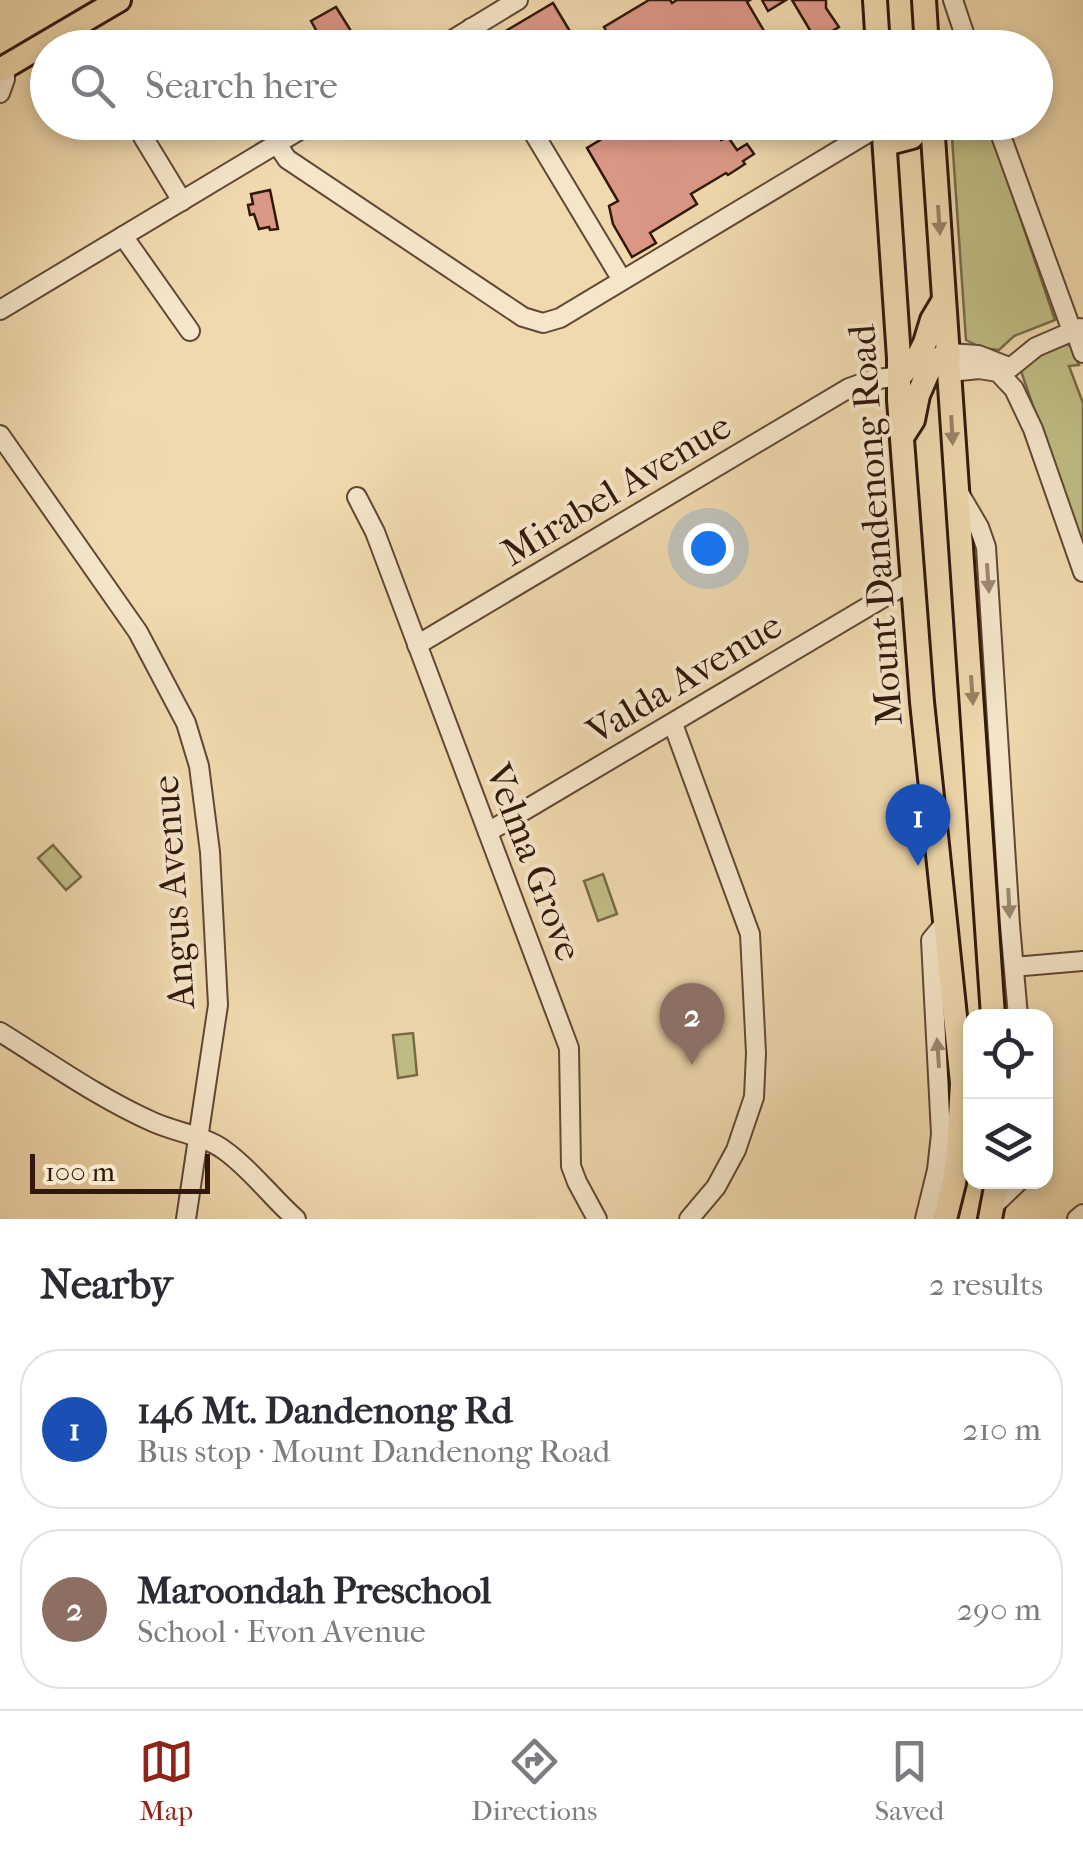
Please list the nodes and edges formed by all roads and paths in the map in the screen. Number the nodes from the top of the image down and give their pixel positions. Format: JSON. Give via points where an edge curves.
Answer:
{"nodes":[{"id":1,"x":119,"y":0,"type":"edge"},
{"id":2,"x":518,"y":0,"type":"edge"},
{"id":3,"x":875,"y":0,"type":"edge"},
{"id":4,"x":924,"y":0,"type":"edge"},
{"id":5,"x":954,"y":0,"type":"edge"},
{"id":6,"x":76,"y":26,"type":"junction"},
{"id":7,"x":471,"y":28,"type":"joint"},
{"id":8,"x":69,"y":30,"type":"edge"},
{"id":9,"x":78,"y":30,"type":"edge"},
{"id":10,"x":468,"y":30,"type":"edge"},
{"id":11,"x":877,"y":30,"type":"edge"},
{"id":12,"x":926,"y":30,"type":"edge"},
{"id":13,"x":963,"y":30,"type":"edge"},
{"id":14,"x":30,"y":53,"type":"edge"},
{"id":15,"x":2,"y":69,"type":"edge"},
{"id":16,"x":0,"y":92,"type":"edge"},
{"id":17,"x":145,"y":140,"type":"edge"},
{"id":18,"x":284,"y":140,"type":"edge"},
{"id":19,"x":538,"y":140,"type":"edge"},
{"id":20,"x":856,"y":140,"type":"edge"},
{"id":21,"x":886,"y":140,"type":"edge"},
{"id":22,"x":933,"y":140,"type":"edge"},
{"id":23,"x":1003,"y":140,"type":"edge"},
{"id":24,"x":277,"y":144,"type":"junction"},
{"id":25,"x":182,"y":201,"type":"junction"},
{"id":26,"x":123,"y":236,"type":"junction"},
{"id":27,"x":622,"y":280,"type":"junction"},
{"id":28,"x":0,"y":310,"type":"edge"},
{"id":29,"x":1077,"y":329,"type":"edge"},
{"id":30,"x":190,"y":331,"type":"dead end"},
{"id":31,"x":1083,"y":353,"type":"edge"},
{"id":32,"x":924,"y":364,"type":"junction"},
{"id":33,"x":1002,"y":368,"type":"junction"},
{"id":34,"x":0,"y":435,"type":"edge"},
{"id":35,"x":956,"y":488,"type":"junction"},
{"id":36,"x":357,"y":497,"type":"dead end"},
{"id":37,"x":1083,"y":572,"type":"edge"},
{"id":38,"x":913,"y":580,"type":"junction"},
{"id":39,"x":417,"y":645,"type":"junction"},
{"id":40,"x":672,"y":724,"type":"junction"},
{"id":41,"x":488,"y":832,"type":"junction"},
{"id":42,"x":946,"y":922,"type":"junction"},
{"id":43,"x":1083,"y":961,"type":"edge"},
{"id":44,"x":1014,"y":966,"type":"junction"},
{"id":45,"x":994,"y":1009,"type":"edge"},
{"id":46,"x":1017,"y":1009,"type":"edge"},
{"id":47,"x":0,"y":1032,"type":"edge"},
{"id":48,"x":197,"y":1138,"type":"junction"},
{"id":49,"x":1012,"y":1189,"type":"edge"},
{"id":50,"x":992,"y":1213,"type":"edge"},
{"id":51,"x":1083,"y":1214,"type":"edge"},
{"id":52,"x":186,"y":1219,"type":"edge"},
{"id":53,"x":296,"y":1219,"type":"edge"},
{"id":54,"x":596,"y":1219,"type":"edge"},
{"id":55,"x":688,"y":1219,"type":"edge"},
{"id":56,"x":925,"y":1219,"type":"edge"},
{"id":57,"x":945,"y":1219,"type":"edge"},
{"id":58,"x":1077,"y":1219,"type":"edge"}],
"edges":[{"from":1,"to":6,"type":"main road"},
{"from":2,"to":7,"type":"street"},
{"from":3,"to":11,"type":"main road"},
{"from":4,"to":12,"type":"main road"},
{"from":5,"to":13,"type":"street"},
{"from":6,"to":8,"type":"main road"},
{"from":6,"to":9,"type":"street"},
{"from":7,"to":10,"type":"street"},
{"from":14,"to":15,"type":"main road"},
{"from":15,"to":16,"type":"street"},
{"from":17,"to":25,"type":"street"},
{"from":18,"to":24,"type":"street"},
{"from":19,"to":27,"type":"street"},
{"from":20,"to":27,"type":"street"},
{"from":21,"to":32,"type":"main road","name":"Mount Dandenong Road"},
{"from":22,"to":32,"type":"main road","name":"Mount Dandenong Road","one_way":true,"via":[[944,300]]},
{"from":23,"to":29,"type":"street"},
{"from":24,"to":25,"type":"street"},
{"from":24,"to":27,"type":"street","via":[[287,159],[534,322],[560,318]]},
{"from":25,"to":26,"type":"street"},
{"from":26,"to":28,"type":"street"},
{"from":26,"to":30,"type":"street"},
{"from":29,"to":31,"type":"street"},
{"from":29,"to":33,"type":"street"},
{"from":32,"to":33,"type":"street","via":[[970,354]]},
{"from":32,"to":35,"type":"main road","name":"Mount Dandenong Road","one_way":true},
{"from":32,"to":38,"type":"main road","name":"Mount Dandenong Road","via":[[899,400]]},
{"from":32,"to":39,"type":"street","name":"Mirabel Avenue","via":[[849,388]]},
{"from":33,"to":37,"type":"street","via":[[1022,401]]},
{"from":34,"to":48,"type":"street","name":"Angus Avenue","via":[[138,632],[186,723],[199,766],[218,1005]]},
{"from":35,"to":44,"type":"street","name":"Mount Dandenong Road","one_way":true,"via":[[986,547]]},
{"from":35,"to":45,"type":"main road","name":"Mount Dandenong Road","one_way":true},
{"from":36,"to":39,"type":"street","name":"Velma Grove"},
{"from":38,"to":40,"type":"street","name":"Valda Avenue"},
{"from":38,"to":42,"type":"main road","name":"Mount Dandenong Road"},
{"from":39,"to":41,"type":"street","name":"Velma Grove"},
{"from":40,"to":41,"type":"street","name":"Valda Avenue"},
{"from":40,"to":55,"type":"street","via":[[750,934],[756,1053],[754,1097],[736,1150]]},
{"from":41,"to":54,"type":"street","name":"Velma Grove","via":[[569,1048],[571,1166]]},
{"from":56,"to":42,"type":"street","name":"Mount Dandenong Road","one_way":true,"via":[[942,1134],[931,940]]},
{"from":42,"to":57,"type":"main road","name":"Mount Dandenong Road","via":[[962,1083]]},
{"from":43,"to":44,"type":"street"},
{"from":44,"to":46,"type":"street","name":"Mount Dandenong Road"},
{"from":47,"to":48,"type":"street","via":[[130,1111]]},
{"from":48,"to":52,"type":"street","name":"Angus Avenue"},
{"from":48,"to":53,"type":"street","via":[[226,1151]]},
{"from":49,"to":50,"type":"street"},
{"from":51,"to":58,"type":"street"}]}
